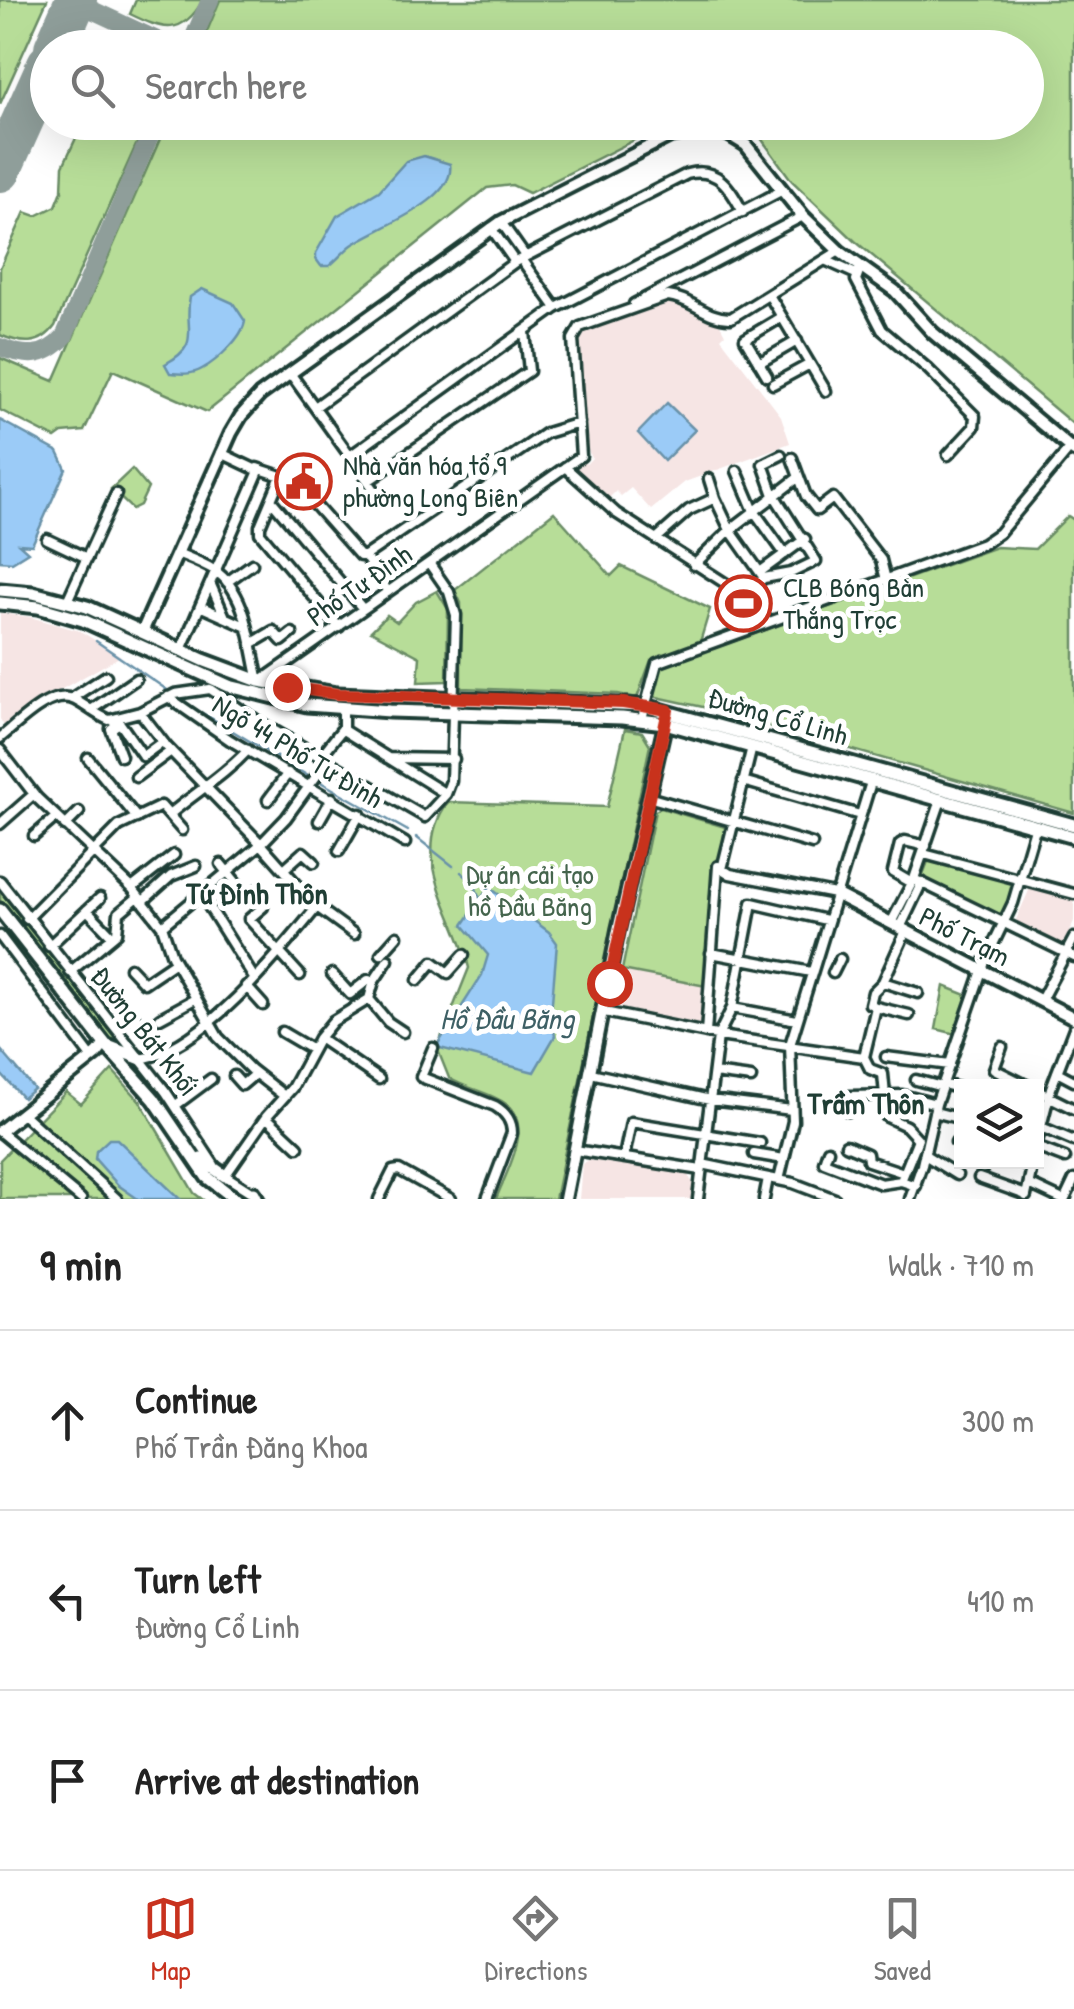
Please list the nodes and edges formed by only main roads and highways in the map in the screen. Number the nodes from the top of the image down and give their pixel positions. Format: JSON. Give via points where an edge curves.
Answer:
{"nodes":[{"id":1,"x":0,"y":590,"type":"edge"},
{"id":2,"x":0,"y":604,"type":"edge"},
{"id":3,"x":101,"y":620,"type":"junction"},
{"id":4,"x":643,"y":712,"type":"junction"},
{"id":5,"x":667,"y":717,"type":"junction"},
{"id":6,"x":873,"y":775,"type":"junction"},
{"id":7,"x":1074,"y":825,"type":"edge"},
{"id":8,"x":1074,"y":836,"type":"edge"},
{"id":9,"x":0,"y":910,"type":"edge"},
{"id":10,"x":105,"y":1044,"type":"junction"},
{"id":11,"x":142,"y":1060,"type":"road end"},
{"id":12,"x":178,"y":1133,"type":"junction"},
{"id":13,"x":225,"y":1176,"type":"road end"},
{"id":14,"x":235,"y":1199,"type":"edge"}],
"edges":[{"from":1,"to":3,"type":"main road","name":"Đường Cổ Linh","via":[[67,601]]},
{"from":2,"to":3,"type":"main road","name":"Đường Cổ Linh"},
{"from":3,"to":4,"type":"main road","name":"Đường Cổ Linh","via":[[260,681],[337,694]]},
{"from":3,"to":4,"type":"main road","name":"Đường Cổ Linh","via":[[229,686],[307,705]]},
{"from":4,"to":5,"type":"main road","name":"Đường Cổ Linh"},
{"from":5,"to":6,"type":"main road","name":"Đường Cổ Linh"},
{"from":5,"to":6,"type":"main road","name":"Đường Cổ Linh","via":[[752,748]]},
{"from":6,"to":7,"type":"main road","name":"Đường Cổ Linh"},
{"from":6,"to":8,"type":"main road","name":"Đường Cổ Linh"},
{"from":9,"to":10,"type":"main road"},
{"from":10,"to":11,"type":"main road"},
{"from":10,"to":12,"type":"main road"},
{"from":12,"to":13,"type":"main road"},
{"from":12,"to":14,"type":"main road","via":[[208,1177]]}]}
